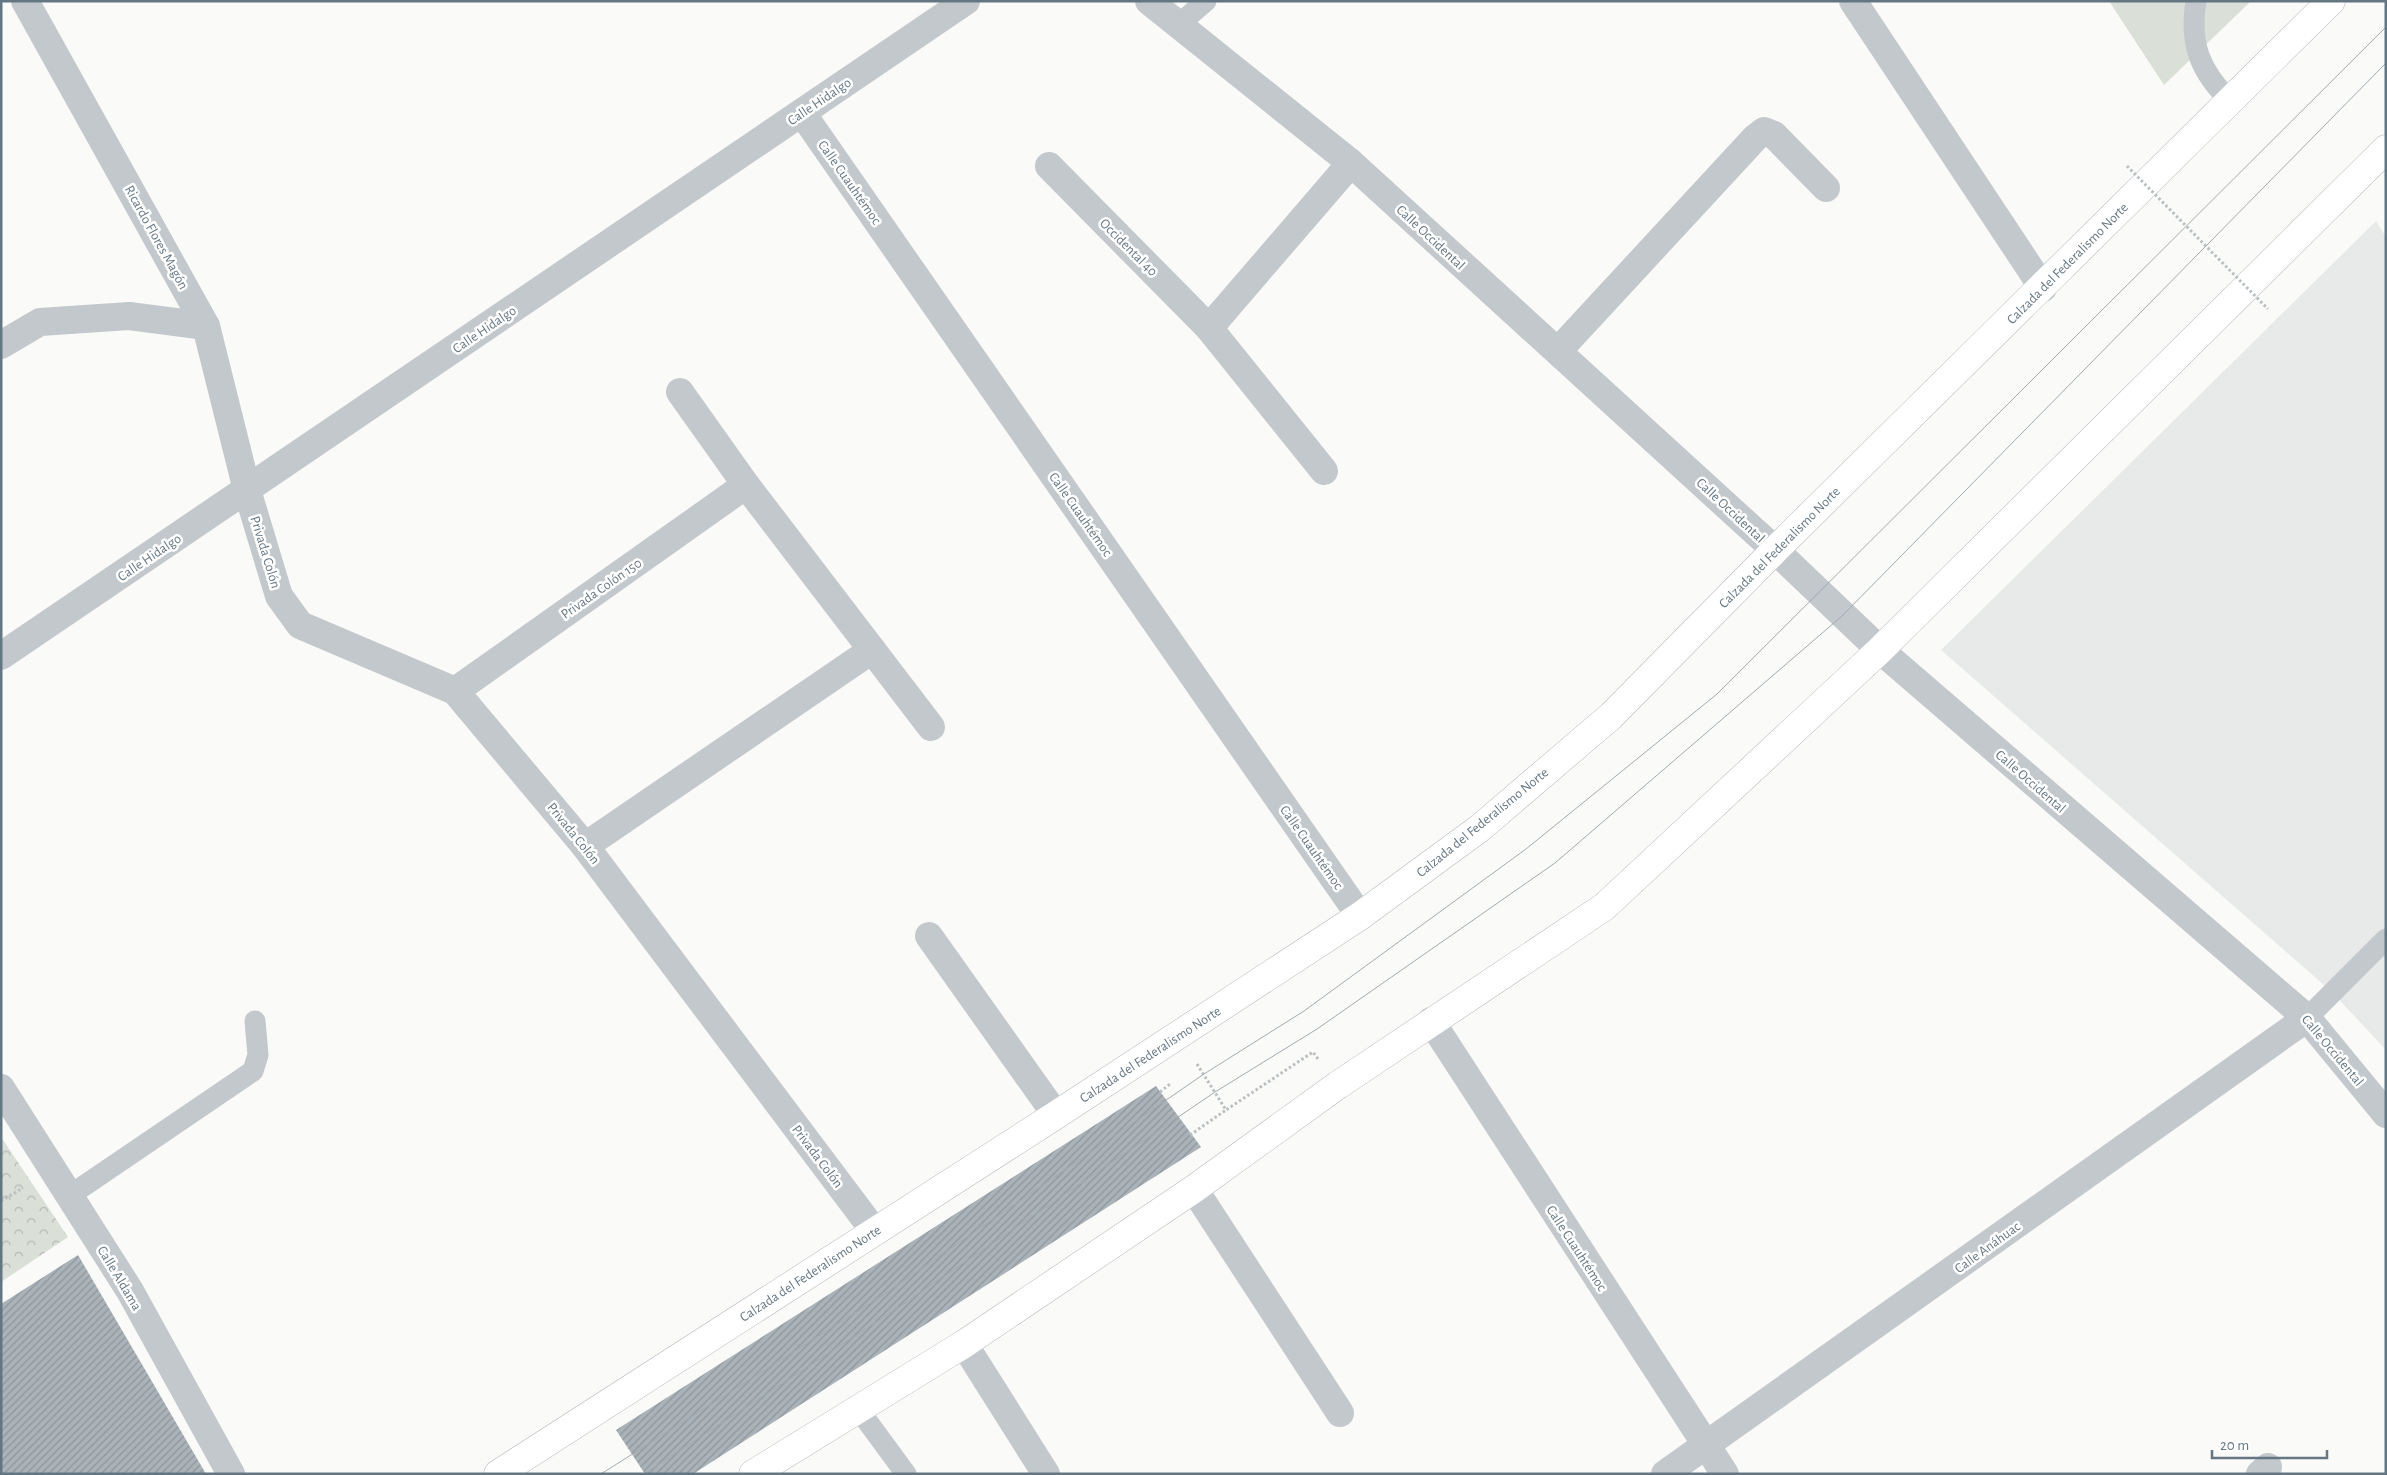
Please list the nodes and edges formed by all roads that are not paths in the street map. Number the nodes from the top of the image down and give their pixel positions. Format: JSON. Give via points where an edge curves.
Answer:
{"nodes":[{"id":1,"x":25,"y":1,"type":"edge"},
{"id":2,"x":966,"y":1,"type":"edge"},
{"id":3,"x":1149,"y":1,"type":"edge"},
{"id":4,"x":1206,"y":1,"type":"edge"},
{"id":5,"x":1853,"y":1,"type":"edge"},
{"id":6,"x":2196,"y":1,"type":"edge"},
{"id":7,"x":2331,"y":1,"type":"edge"},
{"id":8,"x":1178,"y":25,"type":"junction"},
{"id":9,"x":2230,"y":101,"type":"junction"},
{"id":10,"x":802,"y":113,"type":"junction"},
{"id":11,"x":2386,"y":149,"type":"edge"},
{"id":12,"x":1351,"y":163,"type":"junction"},
{"id":13,"x":1049,"y":166,"type":"dead end"},
{"id":14,"x":1826,"y":188,"type":"dead end"},
{"id":15,"x":2042,"y":288,"type":"junction"},
{"id":16,"x":206,"y":326,"type":"junction"},
{"id":17,"x":1209,"y":328,"type":"junction"},
{"id":18,"x":1,"y":345,"type":"edge"},
{"id":19,"x":1558,"y":351,"type":"junction"},
{"id":20,"x":680,"y":392,"type":"dead end"},
{"id":21,"x":1324,"y":471,"type":"dead end"},
{"id":22,"x":746,"y":485,"type":"junction"},
{"id":23,"x":247,"y":490,"type":"junction"},
{"id":24,"x":1775,"y":550,"type":"junction"},
{"id":25,"x":872,"y":650,"type":"junction"},
{"id":26,"x":1880,"y":650,"type":"junction"},
{"id":27,"x":1,"y":656,"type":"edge"},
{"id":28,"x":455,"y":691,"type":"junction"},
{"id":29,"x":931,"y":727,"type":"dead end"},
{"id":30,"x":586,"y":846,"type":"junction"},
{"id":31,"x":1360,"y":916,"type":"junction"},
{"id":32,"x":929,"y":936,"type":"dead end"},
{"id":33,"x":2386,"y":939,"type":"edge"},
{"id":34,"x":2307,"y":1018,"type":"junction"},
{"id":35,"x":255,"y":1021,"type":"dead end"},
{"id":36,"x":1431,"y":1022,"type":"junction"},
{"id":37,"x":1,"y":1088,"type":"edge"},
{"id":38,"x":2386,"y":1114,"type":"edge"},
{"id":39,"x":1056,"y":1115,"type":"junction"},
{"id":40,"x":1194,"y":1189,"type":"junction"},
{"id":41,"x":70,"y":1196,"type":"junction"},
{"id":42,"x":875,"y":1232,"type":"junction"},
{"id":43,"x":964,"y":1344,"type":"junction"},
{"id":44,"x":859,"y":1410,"type":"junction"},
{"id":45,"x":1340,"y":1413,"type":"dead end"},
{"id":46,"x":1706,"y":1447,"type":"junction"},
{"id":47,"x":231,"y":1474,"type":"edge"},
{"id":48,"x":498,"y":1474,"type":"edge"},
{"id":49,"x":753,"y":1474,"type":"edge"},
{"id":50,"x":906,"y":1474,"type":"edge"},
{"id":51,"x":1046,"y":1474,"type":"edge"},
{"id":52,"x":1665,"y":1474,"type":"edge"},
{"id":53,"x":1725,"y":1474,"type":"edge"}],
"edges":[{"from":1,"to":16,"type":"street","name":"Ricardo Flores Magón"},
{"from":2,"to":10,"type":"street","name":"Calle Hidalgo"},
{"from":3,"to":8,"type":"street","name":"Calle Occidental"},
{"from":4,"to":8,"type":"lane"},
{"from":5,"to":15,"type":"street"},
{"from":6,"to":9,"type":"lane","via":[[2193,20],[2195,43],[2202,65],[2214,85]]},
{"from":7,"to":9,"type":"main road","name":"Calzada del Federalismo Norte"},
{"from":8,"to":12,"type":"street","name":"Calle Occidental"},
{"from":9,"to":15,"type":"main road","name":"Calzada del Federalismo Norte"},
{"from":10,"to":23,"type":"street","name":"Calle Hidalgo"},
{"from":10,"to":31,"type":"street","name":"Calle Cuauhtémoc"},
{"from":11,"to":26,"type":"main road"},
{"from":12,"to":17,"type":"street"},
{"from":12,"to":19,"type":"street","name":"Calle Occidental"},
{"from":13,"to":17,"type":"street","name":"Occidental 40"},
{"from":14,"to":19,"type":"street","via":[[1774,135],[1764,131]]},
{"from":15,"to":24,"type":"main road","name":"Calzada del Federalismo Norte"},
{"from":16,"to":18,"type":"street","via":[[129,316],[40,322]]},
{"from":16,"to":23,"type":"street","name":"Ricardo Flores Magón"},
{"from":17,"to":21,"type":"street","name":"Occidental 40"},
{"from":19,"to":24,"type":"street","name":"Calle Occidental"},
{"from":20,"to":22,"type":"street"},
{"from":22,"to":25,"type":"street"},
{"from":22,"to":28,"type":"street","name":"Privada Colón 150"},
{"from":23,"to":27,"type":"street","name":"Calle Hidalgo"},
{"from":23,"to":28,"type":"street","name":"Privada Colón","via":[[279,596],[300,625]]},
{"from":24,"to":26,"type":"street","name":"Calle Occidental"},
{"from":24,"to":31,"type":"main road","name":"Calzada del Federalismo Norte","via":[[1611,716],[1480,828]]},
{"from":25,"to":29,"type":"street"},
{"from":25,"to":30,"type":"street"},
{"from":26,"to":34,"type":"street","name":"Calle Occidental"},
{"from":26,"to":36,"type":"main road","via":[[1604,907]]},
{"from":28,"to":30,"type":"street","name":"Privada Colón"},
{"from":30,"to":42,"type":"street","name":"Privada Colón"},
{"from":31,"to":39,"type":"main road","name":"Calzada del Federalismo Norte"},
{"from":32,"to":39,"type":"street"},
{"from":33,"to":34,"type":"lane"},
{"from":34,"to":38,"type":"street","name":"Calle Occidental"},
{"from":34,"to":46,"type":"street","name":"Calle Anáhuac"},
{"from":35,"to":41,"type":"lane","via":[[258,1055],[253,1071]]},
{"from":36,"to":40,"type":"main road"},
{"from":36,"to":46,"type":"street","name":"Calle Cuauhtémoc"},
{"from":37,"to":41,"type":"street","name":"Calle Aldama"},
{"from":39,"to":42,"type":"main road","name":"Calzada del Federalismo Norte"},
{"from":40,"to":43,"type":"main road"},
{"from":40,"to":45,"type":"street"},
{"from":41,"to":47,"type":"street","name":"Calle Aldama","via":[[130,1291]]},
{"from":42,"to":48,"type":"main road","name":"Calzada del Federalismo Norte"},
{"from":43,"to":44,"type":"main road"},
{"from":43,"to":51,"type":"street"},
{"from":44,"to":49,"type":"main road"},
{"from":44,"to":50,"type":"lane"},
{"from":46,"to":52,"type":"street","name":"Calle Anáhuac"},
{"from":46,"to":53,"type":"street","name":"Calle Cuauhtémoc"}]}
